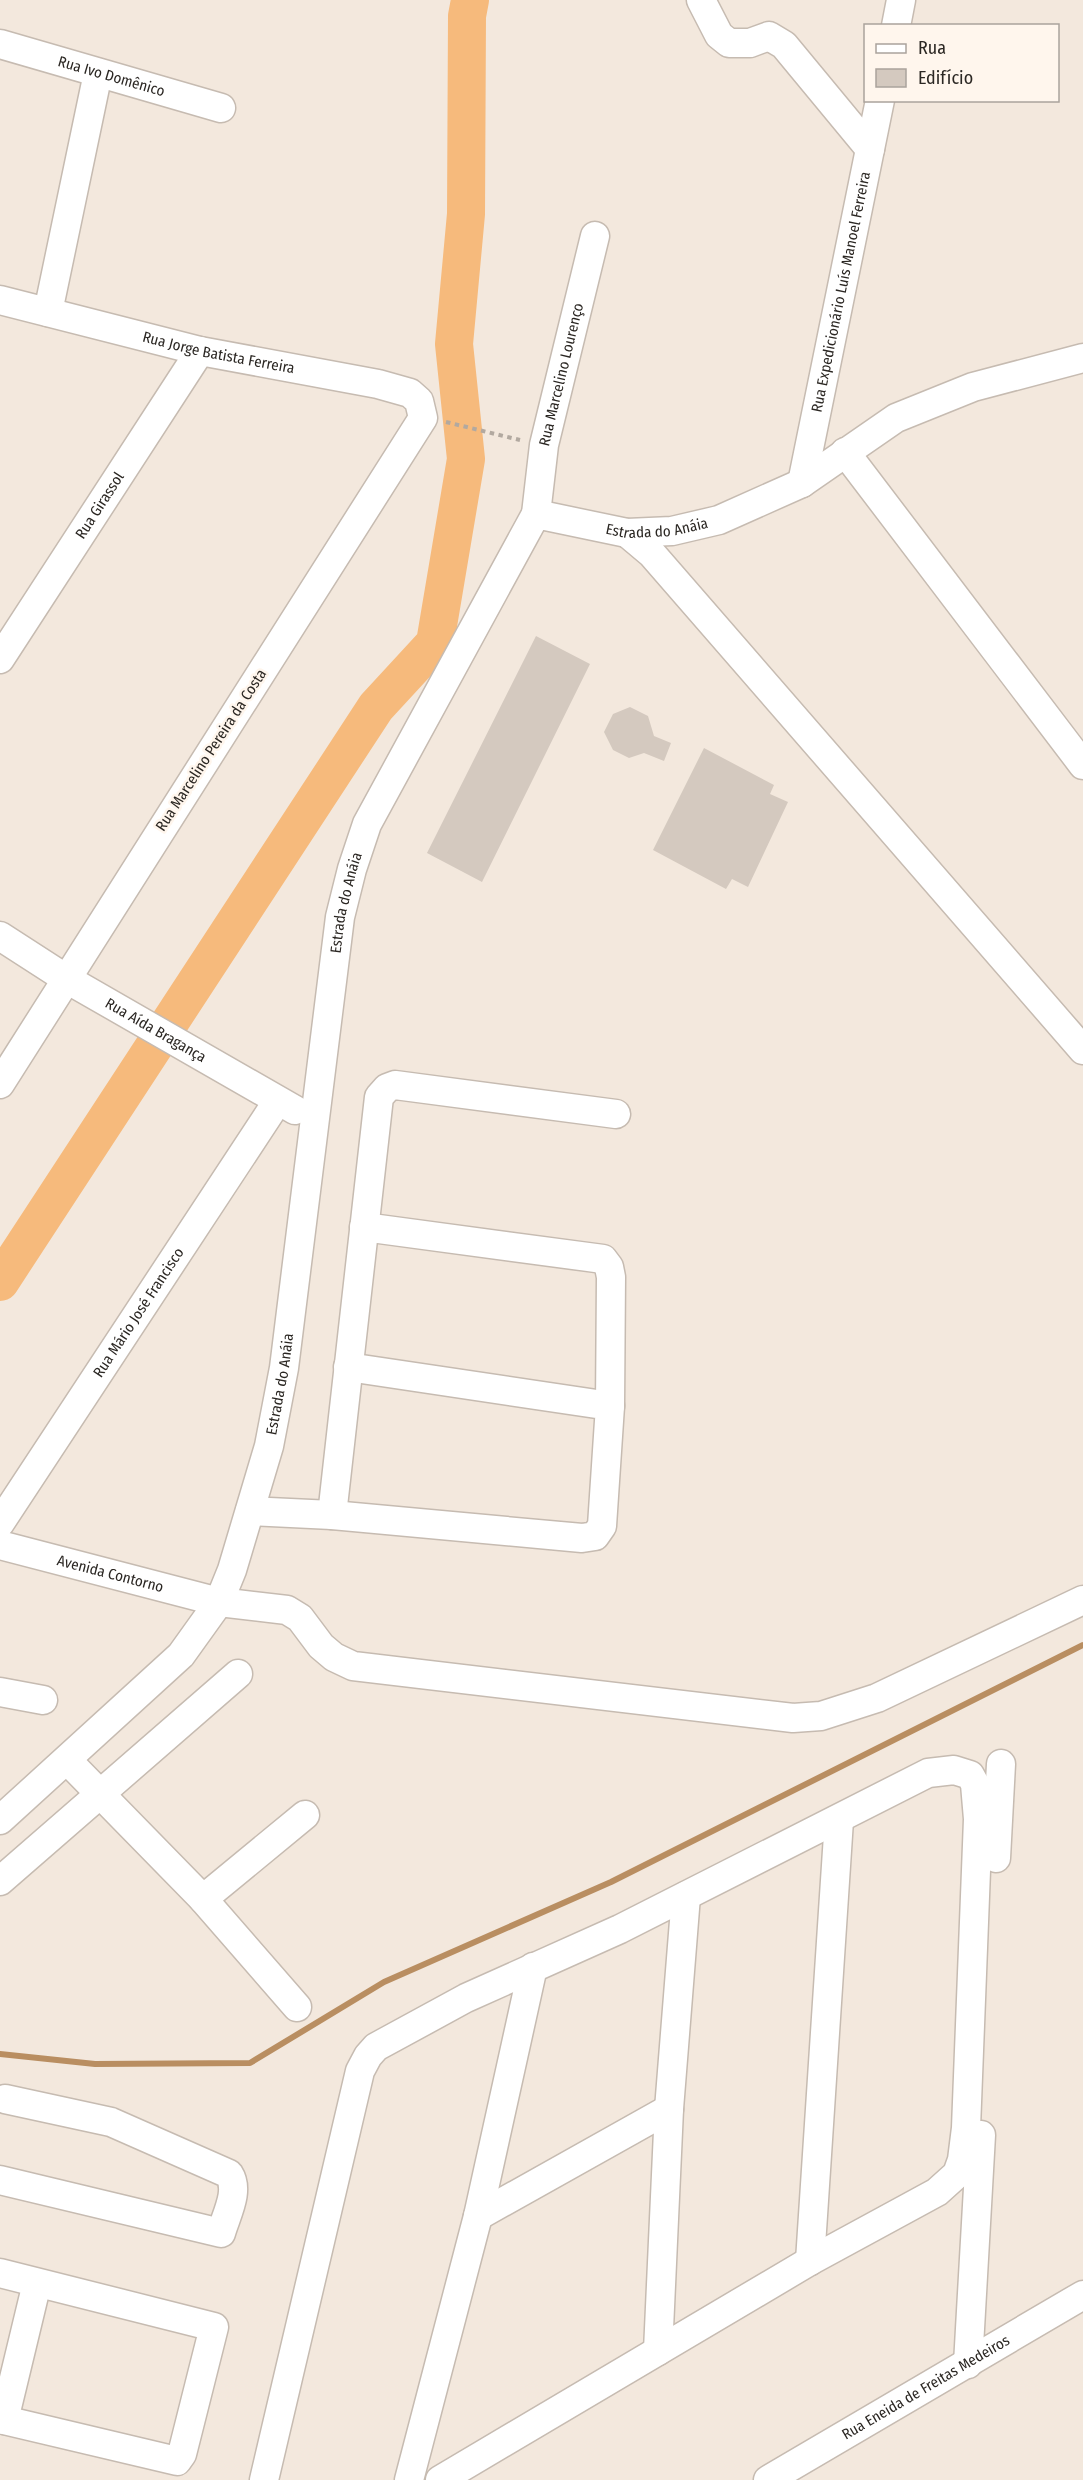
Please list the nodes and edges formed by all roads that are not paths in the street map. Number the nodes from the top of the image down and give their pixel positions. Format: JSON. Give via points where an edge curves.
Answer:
{"nodes":[{"id":1,"x":701,"y":0,"type":"edge"},
{"id":2,"x":901,"y":0,"type":"edge"},
{"id":3,"x":896,"y":24,"type":"edge"},
{"id":4,"x":0,"y":44,"type":"edge"},
{"id":5,"x":98,"y":73,"type":"junction"},
{"id":6,"x":880,"y":102,"type":"edge"},
{"id":7,"x":221,"y":108,"type":"dead end"},
{"id":8,"x":870,"y":149,"type":"junction"},
{"id":9,"x":595,"y":236,"type":"dead end"},
{"id":10,"x":0,"y":300,"type":"edge"},
{"id":11,"x":48,"y":312,"type":"junction"},
{"id":12,"x":200,"y":351,"type":"junction"},
{"id":13,"x":1083,"y":358,"type":"edge"},
{"id":14,"x":432,"y":419,"type":"joint"},
{"id":15,"x":845,"y":452,"type":"junction"},
{"id":16,"x":802,"y":483,"type":"junction"},
{"id":17,"x":536,"y":514,"type":"junction"},
{"id":18,"x":627,"y":533,"type":"junction"},
{"id":19,"x":0,"y":659,"type":"edge"},
{"id":20,"x":1083,"y":765,"type":"edge"},
{"id":21,"x":0,"y":936,"type":"edge"},
{"id":22,"x":65,"y":978,"type":"junction"},
{"id":23,"x":1083,"y":1050,"type":"edge"},
{"id":24,"x":0,"y":1084,"type":"edge"},
{"id":25,"x":277,"y":1102,"type":"junction"},
{"id":26,"x":616,"y":1114,"type":"dead end"},
{"id":27,"x":313,"y":1119,"type":"junction"},
{"id":28,"x":364,"y":1227,"type":"junction"},
{"id":29,"x":348,"y":1367,"type":"junction"},
{"id":30,"x":610,"y":1406,"type":"junction"},
{"id":31,"x":250,"y":1511,"type":"junction"},
{"id":32,"x":332,"y":1515,"type":"junction"},
{"id":33,"x":0,"y":1523,"type":"edge"},
{"id":34,"x":0,"y":1545,"type":"edge"},
{"id":35,"x":1083,"y":1600,"type":"edge"},
{"id":36,"x":219,"y":1602,"type":"junction"},
{"id":37,"x":238,"y":1674,"type":"dead end"},
{"id":38,"x":0,"y":1692,"type":"edge"},
{"id":39,"x":44,"y":1700,"type":"dead end"},
{"id":40,"x":67,"y":1760,"type":"junction"},
{"id":41,"x":1001,"y":1764,"type":"dead end"},
{"id":42,"x":101,"y":1793,"type":"junction"},
{"id":43,"x":305,"y":1815,"type":"dead end"},
{"id":44,"x":839,"y":1820,"type":"junction"},
{"id":45,"x":0,"y":1821,"type":"edge"},
{"id":46,"x":0,"y":1881,"type":"edge"},
{"id":47,"x":686,"y":1896,"type":"junction"},
{"id":48,"x":203,"y":1899,"type":"junction"},
{"id":49,"x":533,"y":1967,"type":"junction"},
{"id":50,"x":297,"y":2007,"type":"dead end"},
{"id":51,"x":5,"y":2099,"type":"dead end"},
{"id":52,"x":669,"y":2109,"type":"junction"},
{"id":53,"x":0,"y":2180,"type":"edge"},
{"id":54,"x":478,"y":2216,"type":"junction"},
{"id":55,"x":810,"y":2261,"type":"junction"},
{"id":56,"x":0,"y":2273,"type":"edge"},
{"id":57,"x":37,"y":2283,"type":"junction"},
{"id":58,"x":1083,"y":2295,"type":"edge"},
{"id":59,"x":658,"y":2351,"type":"junction"},
{"id":60,"x":968,"y":2364,"type":"junction"},
{"id":61,"x":2,"y":2420,"type":"edge"},
{"id":62,"x":264,"y":2480,"type":"edge"},
{"id":63,"x":409,"y":2480,"type":"edge"},
{"id":64,"x":440,"y":2480,"type":"edge"},
{"id":65,"x":768,"y":2480,"type":"edge"}],
"edges":[{"from":1,"to":8,"type":"street","via":[[719,35],[729,43],[743,44],[769,36],[784,45]]},
{"from":2,"to":3,"type":"street"},
{"from":4,"to":5,"type":"street","name":"Rua Ivo Domênico"},
{"from":5,"to":7,"type":"street","name":"Rua Ivo Domênico"},
{"from":5,"to":11,"type":"street"},
{"from":6,"to":8,"type":"street","name":"Rua Expedicionário Luís Manoel Ferreira"},
{"from":8,"to":16,"type":"street","name":"Rua Expedicionário Luís Manoel Ferreira"},
{"from":9,"to":17,"type":"street","name":"Rua Marcelino Lourenço","via":[[544,445]]},
{"from":10,"to":11,"type":"street","name":"Rua Jorge Batista Ferreira"},
{"from":11,"to":12,"type":"street","name":"Rua Jorge Batista Ferreira"},
{"from":12,"to":14,"type":"street","name":"Rua Jorge Batista Ferreira","via":[[410,393]]},
{"from":12,"to":19,"type":"street","name":"Rua Girassol"},
{"from":13,"to":15,"type":"street","name":"Estrada do Anáia","via":[[973,387],[896,417]]},
{"from":14,"to":22,"type":"street","name":"Rua Marcelino Pereira da Costa"},
{"from":15,"to":16,"type":"street","name":"Estrada do Anáia"},
{"from":15,"to":20,"type":"street"},
{"from":16,"to":18,"type":"street","name":"Estrada do Anáia","via":[[719,520],[672,531]]},
{"from":17,"to":18,"type":"street","name":"Estrada do Anáia"},
{"from":17,"to":27,"type":"street","name":"Estrada do Anáia","via":[[367,824],[340,917]]},
{"from":18,"to":23,"type":"street","via":[[652,554]]},
{"from":21,"to":22,"type":"street","name":"Rua Aída Bragança"},
{"from":22,"to":24,"type":"street","name":"Rua Marcelino Pereira da Costa"},
{"from":22,"to":25,"type":"street","name":"Rua Aída Bragança"},
{"from":25,"to":27,"type":"street","name":"Rua Aída Bragança"},
{"from":25,"to":33,"type":"street","name":"Rua Mário José Francisco"},
{"from":26,"to":28,"type":"street","via":[[395,1085],[387,1088],[379,1097]]},
{"from":27,"to":31,"type":"street","name":"Estrada do Anáia","via":[[284,1368],[269,1446]]},
{"from":28,"to":29,"type":"street"},
{"from":28,"to":30,"type":"street","via":[[603,1259],[611,1277]]},
{"from":29,"to":30,"type":"street"},
{"from":29,"to":32,"type":"street"},
{"from":30,"to":32,"type":"street","via":[[602,1526],[595,1536],[582,1538]]},
{"from":31,"to":32,"type":"street"},
{"from":31,"to":36,"type":"street","name":"Estrada do Anáia"},
{"from":34,"to":36,"type":"street","name":"Avenida Contorno"},
{"from":35,"to":36,"type":"street","name":"Avenida Contorno","via":[[877,1698],[821,1716],[793,1718],[353,1666],[328,1651],[300,1618],[287,1610]]},
{"from":36,"to":40,"type":"street","name":"Estrada do Anáia","via":[[181,1655]]},
{"from":37,"to":42,"type":"street"},
{"from":38,"to":39,"type":"street"},
{"from":40,"to":42,"type":"street"},
{"from":40,"to":45,"type":"street","name":"Estrada do Anáia"},
{"from":41,"to":60,"type":"street"},
{"from":42,"to":46,"type":"street"},
{"from":42,"to":48,"type":"street"},
{"from":43,"to":48,"type":"street"},
{"from":44,"to":47,"type":"street"},
{"from":44,"to":55,"type":"street"},
{"from":44,"to":55,"type":"street","via":[[928,1773],[954,1770],[970,1775],[975,1784],[978,1819],[966,2128],[962,2160],[957,2174],[947,2184]]},
{"from":47,"to":49,"type":"street"},
{"from":47,"to":52,"type":"street"},
{"from":48,"to":50,"type":"street"},
{"from":49,"to":54,"type":"street"},
{"from":49,"to":62,"type":"street","via":[[376,2047],[360,2071]]},
{"from":51,"to":53,"type":"street","via":[[121,2127],[229,2174],[234,2192],[220,2233]]},
{"from":52,"to":54,"type":"street"},
{"from":52,"to":59,"type":"street"},
{"from":54,"to":63,"type":"street"},
{"from":55,"to":59,"type":"street"},
{"from":56,"to":57,"type":"street"},
{"from":57,"to":61,"type":"street"},
{"from":57,"to":61,"type":"street","via":[[214,2327],[182,2454],[177,2461]]},
{"from":58,"to":60,"type":"street","name":"Rua Eneida de Freitas Medeiros"},
{"from":59,"to":64,"type":"street"},
{"from":60,"to":65,"type":"street","name":"Rua Eneida de Freitas Medeiros"}]}
